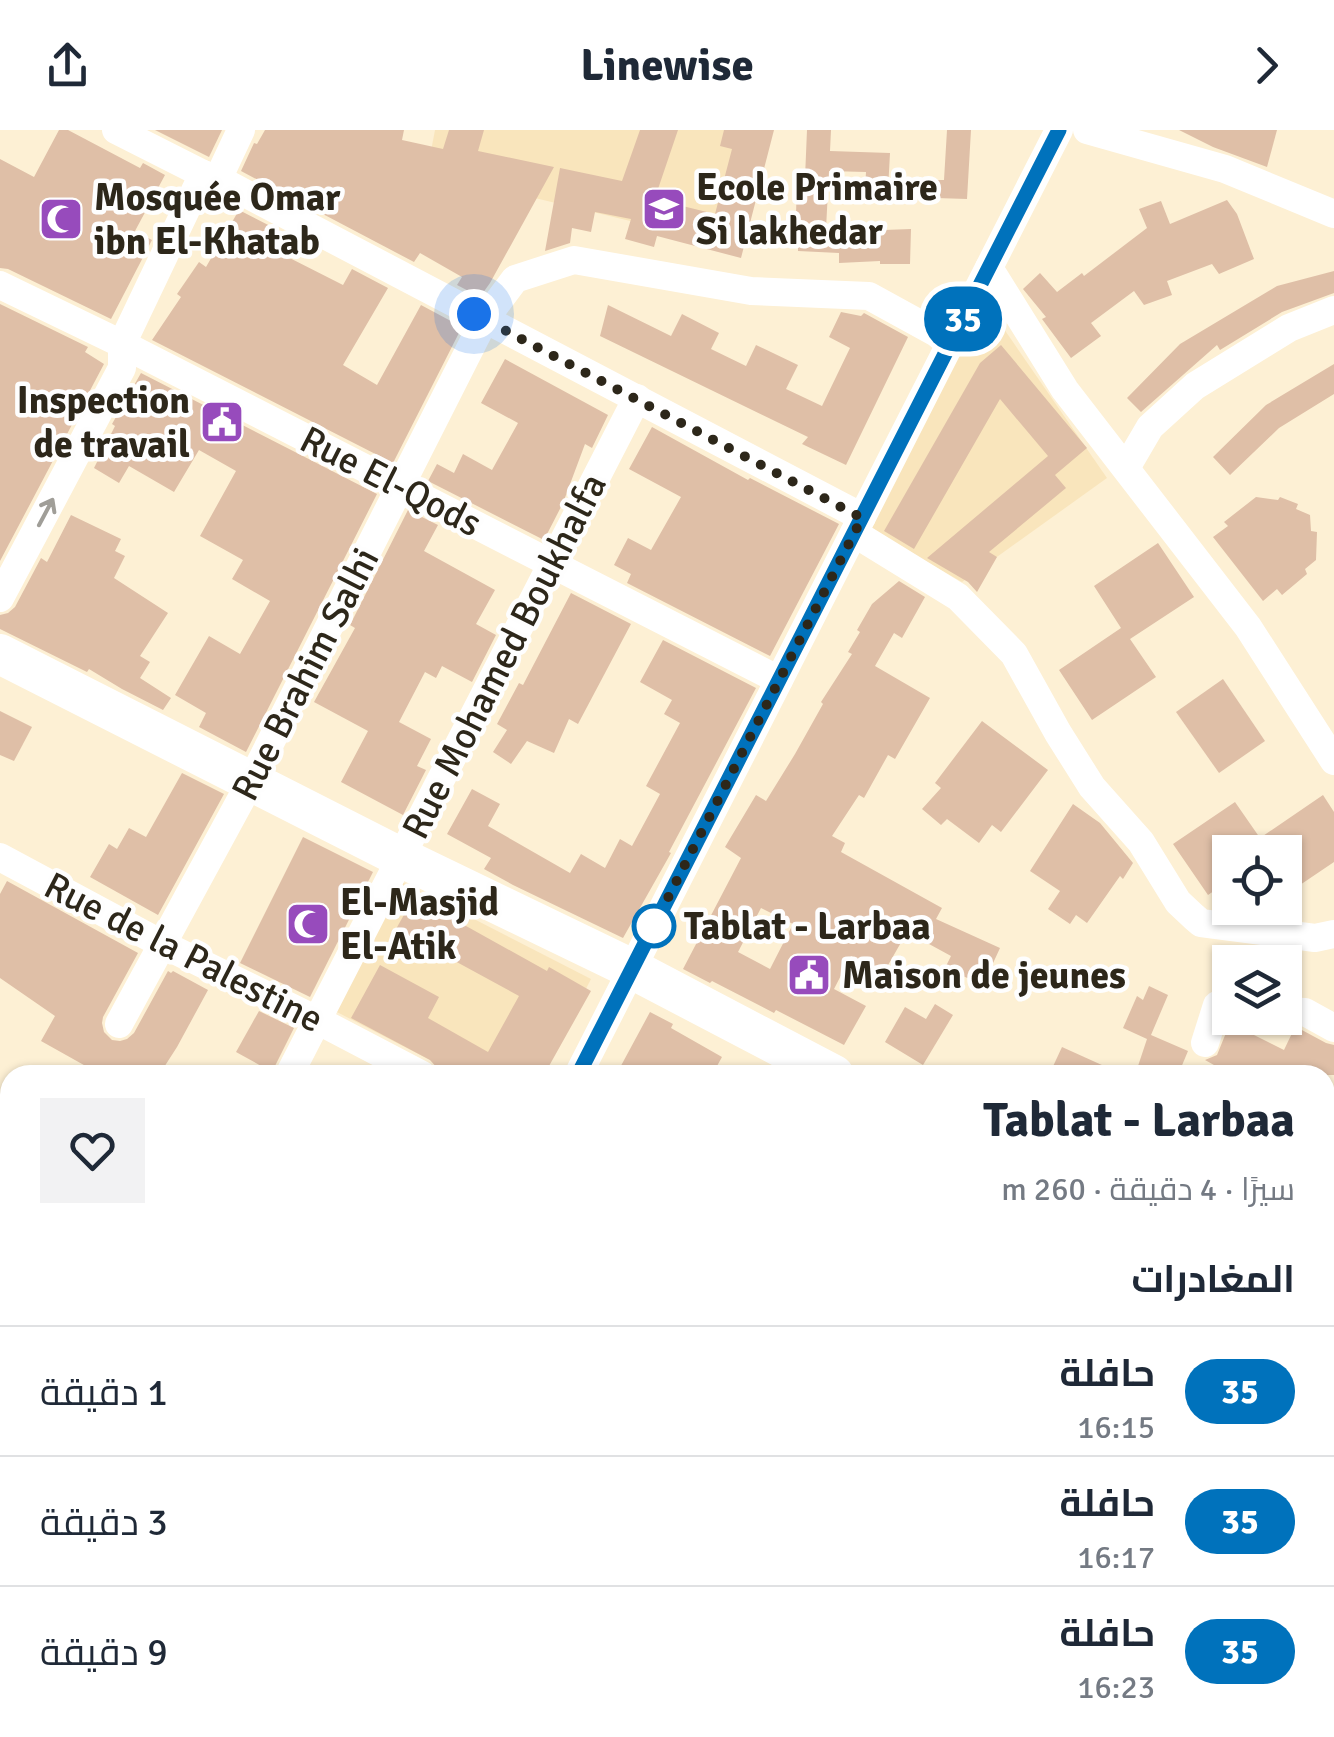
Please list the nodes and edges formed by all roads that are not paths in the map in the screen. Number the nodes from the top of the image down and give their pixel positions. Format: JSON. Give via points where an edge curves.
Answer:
{"nodes":[{"id":1,"x":116,"y":130,"type":"edge"},
{"id":2,"x":241,"y":130,"type":"edge"},
{"id":3,"x":1059,"y":130,"type":"edge"},
{"id":4,"x":1087,"y":130,"type":"edge"},
{"id":5,"x":211,"y":176,"type":"junction"},
{"id":6,"x":1334,"y":214,"type":"edge"},
{"id":7,"x":989,"y":268,"type":"junction"},
{"id":8,"x":0,"y":286,"type":"edge"},
{"id":9,"x":1334,"y":310,"type":"edge"},
{"id":10,"x":485,"y":320,"type":"junction"},
{"id":11,"x":952,"y":341,"type":"junction"},
{"id":12,"x":122,"y":344,"type":"junction"},
{"id":13,"x":637,"y":398,"type":"junction"},
{"id":14,"x":1126,"y":468,"type":"junction"},
{"id":15,"x":402,"y":486,"type":"junction"},
{"id":16,"x":858,"y":525,"type":"junction"},
{"id":17,"x":551,"y":563,"type":"junction"},
{"id":18,"x":0,"y":598,"type":"edge"},
{"id":19,"x":0,"y":654,"type":"edge"},
{"id":20,"x":779,"y":680,"type":"junction"},
{"id":21,"x":1334,"y":761,"type":"edge"},
{"id":22,"x":251,"y":781,"type":"junction"},
{"id":23,"x":0,"y":857,"type":"edge"},
{"id":24,"x":400,"y":858,"type":"junction"},
{"id":25,"x":1334,"y":934,"type":"edge"},
{"id":26,"x":162,"y":944,"type":"junction"},
{"id":27,"x":632,"y":969,"type":"junction"},
{"id":28,"x":1302,"y":1012,"type":"edge"},
{"id":29,"x":318,"y":1020,"type":"junction"},
{"id":30,"x":1212,"y":1021,"type":"edge"},
{"id":31,"x":119,"y":1024,"type":"dead end"},
{"id":32,"x":1334,"y":1028,"type":"edge"},
{"id":33,"x":1205,"y":1043,"type":"dead end"},
{"id":34,"x":294,"y":1065,"type":"edge"},
{"id":35,"x":403,"y":1065,"type":"edge"},
{"id":36,"x":583,"y":1065,"type":"edge"},
{"id":37,"x":815,"y":1065,"type":"edge"}],
"edges":[{"from":1,"to":5,"type":"street"},
{"from":2,"to":5,"type":"street"},
{"from":3,"to":7,"type":"street"},
{"from":4,"to":6,"type":"street","via":[[1226,169]]},
{"from":5,"to":10,"type":"street"},
{"from":5,"to":12,"type":"street"},
{"from":7,"to":11,"type":"street"},
{"from":7,"to":14,"type":"street","via":[[1065,390]]},
{"from":8,"to":12,"type":"street","name":"Rue El-Qods"},
{"from":9,"to":14,"type":"street","via":[[1288,328],[1195,386],[1150,427]]},
{"from":10,"to":11,"type":"street","name":"Rue Brahim Salhi","via":[[515,279],[574,260],[751,291],[869,296]]},
{"from":10,"to":13,"type":"street"},
{"from":10,"to":15,"type":"street","name":"Rue Brahim Salhi"},
{"from":11,"to":16,"type":"street"},
{"from":12,"to":15,"type":"street","name":"Rue El-Qods"},
{"from":18,"to":12,"type":"street","one_way":true,"via":[[122,368]]},
{"from":13,"to":16,"type":"street"},
{"from":13,"to":17,"type":"street","name":"Rue Mohamed Boukhalfa"},
{"from":14,"to":21,"type":"street","via":[[1248,627]]},
{"from":15,"to":17,"type":"street","name":"Rue El-Qods"},
{"from":15,"to":22,"type":"street","name":"Rue Brahim Salhi"},
{"from":16,"to":20,"type":"street"},
{"from":16,"to":25,"type":"street","via":[[958,596],[1014,654],[1092,787],[1201,923],[1315,938]]},
{"from":17,"to":20,"type":"street","name":"Rue El-Qods"},
{"from":17,"to":24,"type":"street","name":"Rue Mohamed Boukhalfa"},
{"from":19,"to":22,"type":"main road"},
{"from":20,"to":27,"type":"street"},
{"from":22,"to":24,"type":"main road"},
{"from":22,"to":26,"type":"street","name":"Rue Brahim Salhi"},
{"from":23,"to":26,"type":"street","name":"Rue de la Palestine"},
{"from":24,"to":27,"type":"main road"},
{"from":24,"to":29,"type":"street","name":"Rue Mohamed Boukhalfa"},
{"from":26,"to":29,"type":"street","name":"Rue de la Palestine"},
{"from":26,"to":31,"type":"street","name":"Rue Brahim Salhi"},
{"from":27,"to":36,"type":"street"},
{"from":27,"to":37,"type":"main road"},
{"from":28,"to":32,"type":"street"},
{"from":29,"to":34,"type":"street","name":"Rue Mohamed Boukhalfa"},
{"from":29,"to":35,"type":"street","name":"Rue de la Palestine"},
{"from":30,"to":33,"type":"street"}]}
